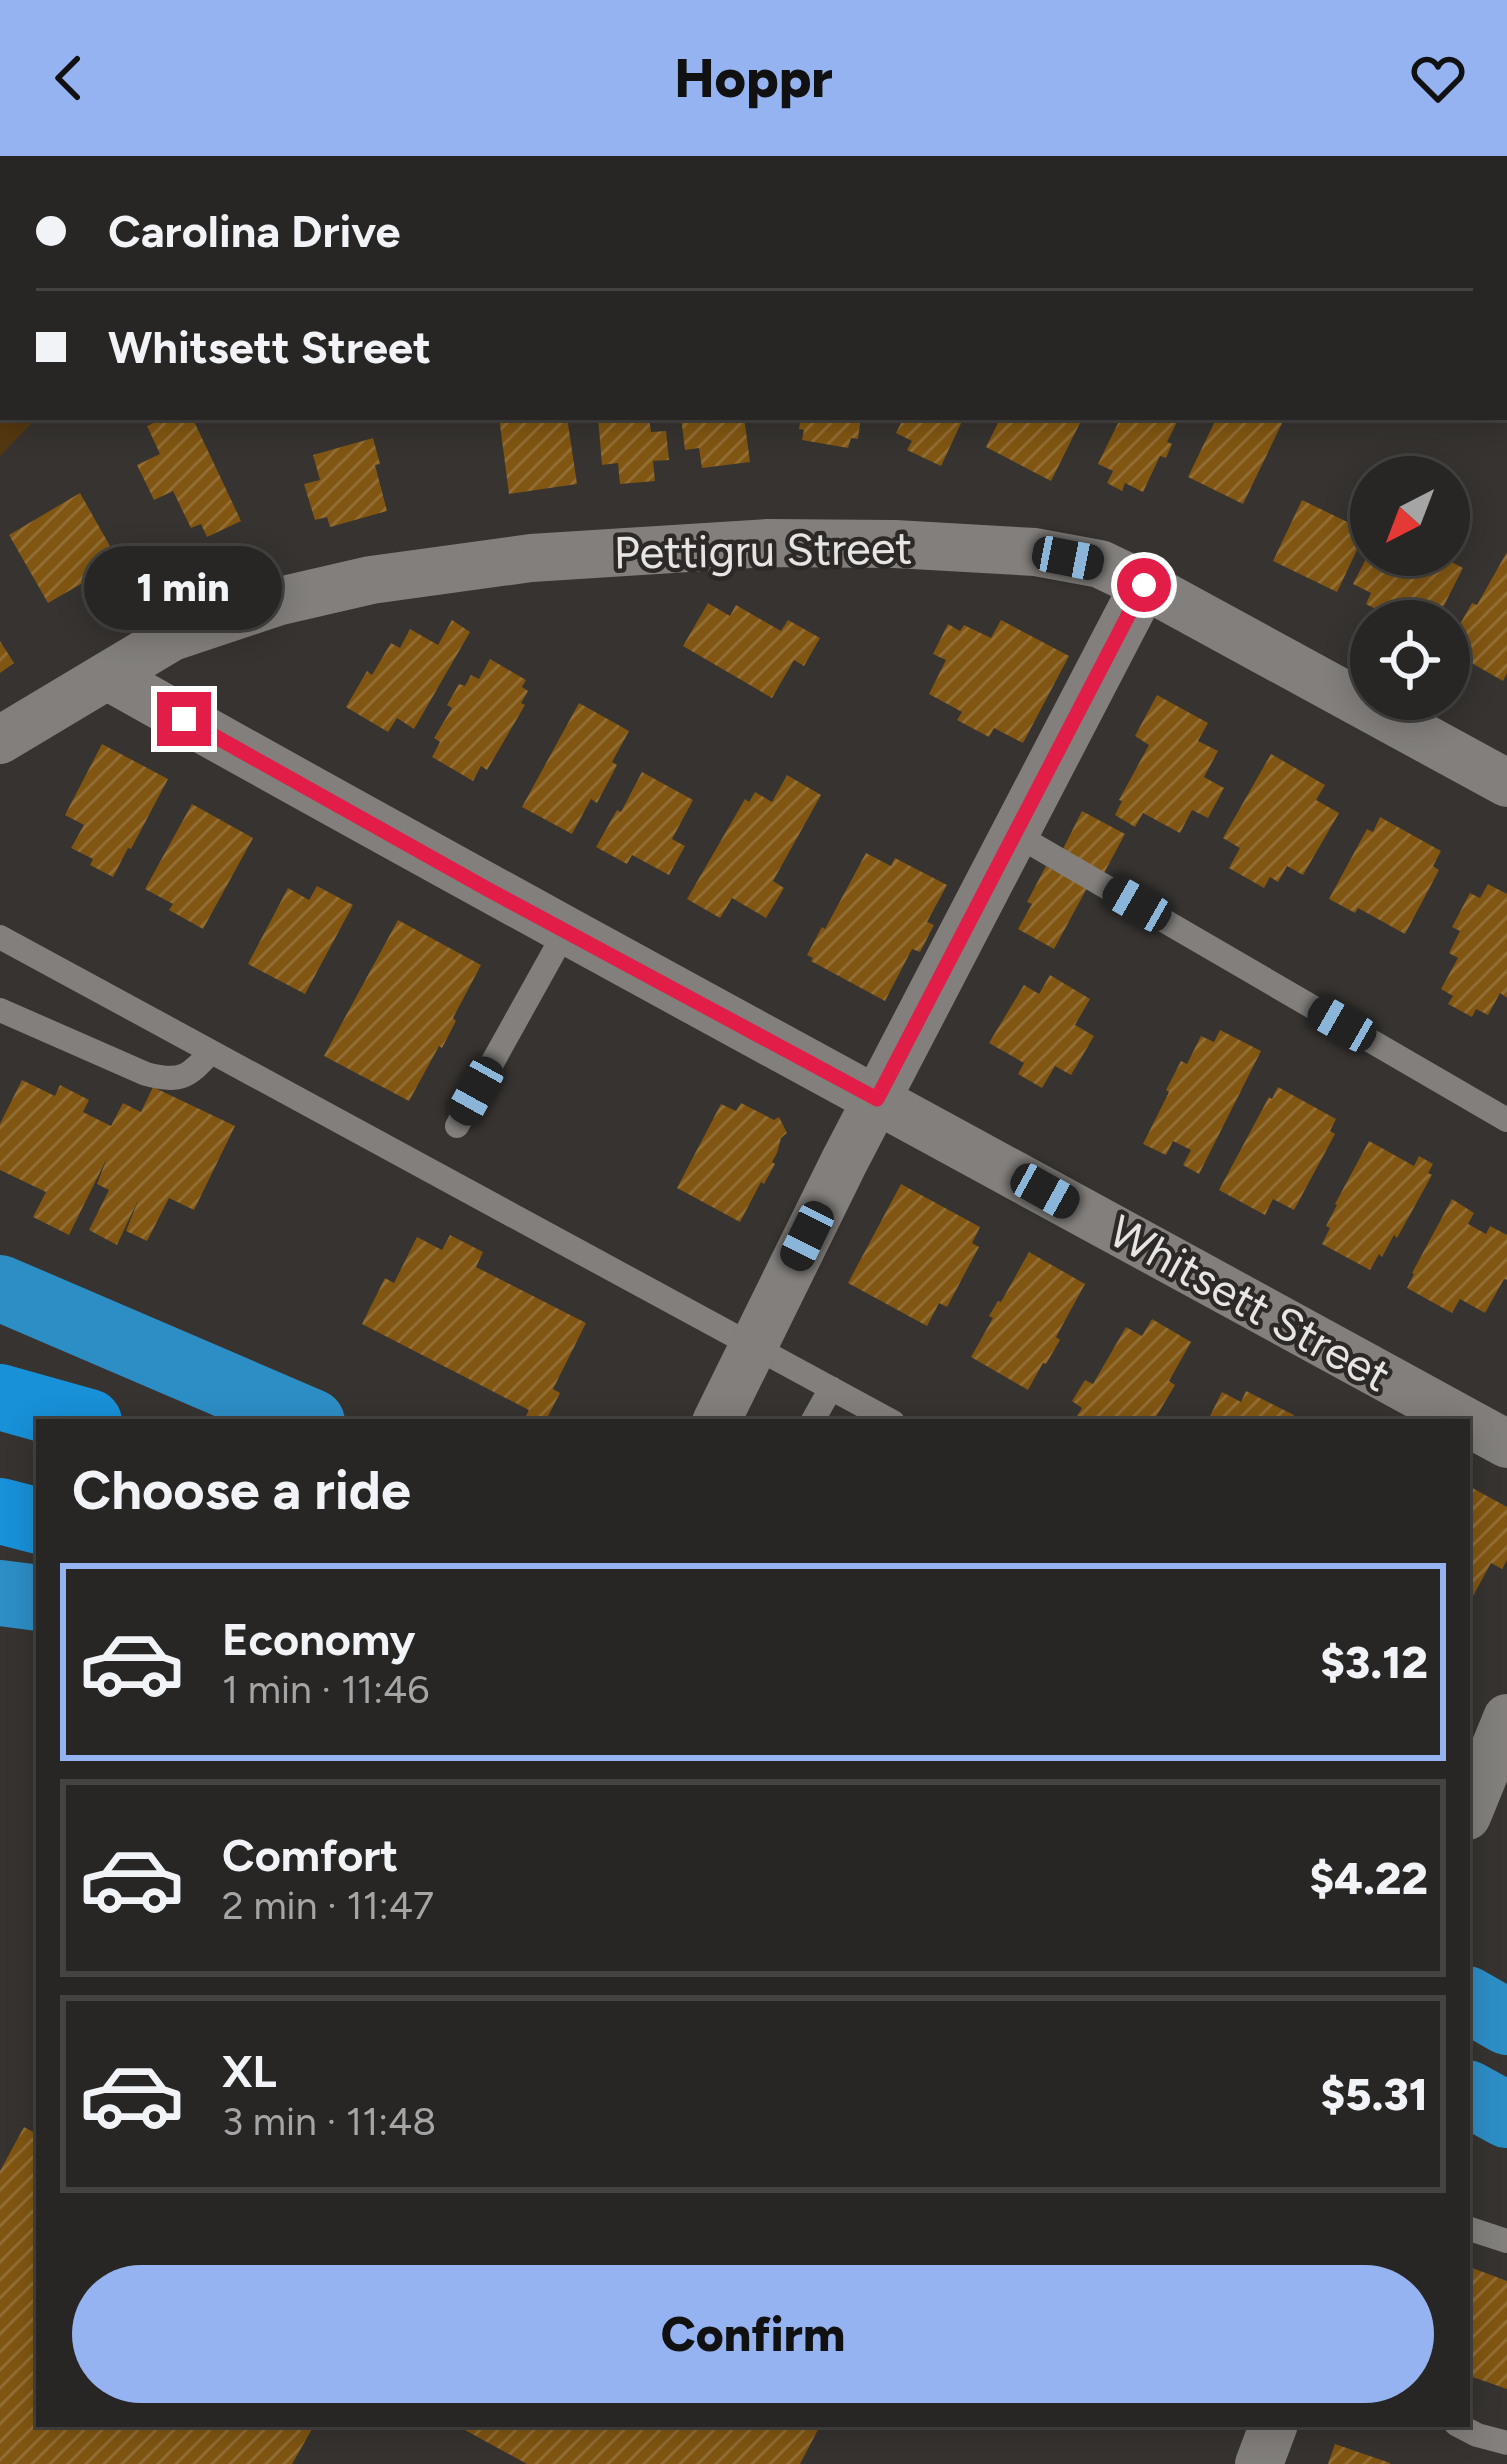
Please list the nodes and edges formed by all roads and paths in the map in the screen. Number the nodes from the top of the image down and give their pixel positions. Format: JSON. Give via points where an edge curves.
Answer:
{"nodes":[{"id":1,"x":1144,"y":585,"type":"junction"},
{"id":2,"x":109,"y":677,"type":"junction"},
{"id":3,"x":0,"y":740,"type":"edge"},
{"id":4,"x":1507,"y":783,"type":"edge"},
{"id":5,"x":1013,"y":832,"type":"junction"},
{"id":6,"x":565,"y":932,"type":"junction"},
{"id":7,"x":0,"y":937,"type":"edge"},
{"id":8,"x":0,"y":1010,"type":"edge"},
{"id":9,"x":211,"y":1052,"type":"junction"},
{"id":10,"x":877,"y":1099,"type":"junction"},
{"id":11,"x":1507,"y":1120,"type":"edge"},
{"id":12,"x":457,"y":1126,"type":"dead end"},
{"id":13,"x":0,"y":1288,"type":"edge"},
{"id":14,"x":752,"y":1346,"type":"junction"},
{"id":15,"x":831,"y":1388,"type":"junction"},
{"id":16,"x":0,"y":1397,"type":"edge"},
{"id":17,"x":78,"y":1419,"type":"edge"},
{"id":18,"x":305,"y":1419,"type":"edge"},
{"id":19,"x":717,"y":1419,"type":"edge"},
{"id":20,"x":814,"y":1419,"type":"edge"},
{"id":21,"x":888,"y":1419,"type":"edge"},
{"id":22,"x":1461,"y":1419,"type":"edge"},
{"id":23,"x":1470,"y":1424,"type":"edge"},
{"id":24,"x":1507,"y":1444,"type":"edge"},
{"id":25,"x":0,"y":1511,"type":"edge"},
{"id":26,"x":36,"y":1520,"type":"edge"},
{"id":27,"x":0,"y":1593,"type":"edge"},
{"id":28,"x":36,"y":1598,"type":"edge"},
{"id":29,"x":1498,"y":1738,"type":"edge"},
{"id":30,"x":1470,"y":1803,"type":"edge"},
{"id":31,"x":1470,"y":2002,"type":"edge"},
{"id":32,"x":1507,"y":2022,"type":"edge"},
{"id":33,"x":1470,"y":2095,"type":"edge"},
{"id":34,"x":1507,"y":2115,"type":"edge"},
{"id":35,"x":1470,"y":2229,"type":"edge"},
{"id":36,"x":1507,"y":2241,"type":"edge"},
{"id":37,"x":1273,"y":2427,"type":"edge"},
{"id":38,"x":1462,"y":2427,"type":"edge"},
{"id":39,"x":1507,"y":2443,"type":"edge"},
{"id":40,"x":1259,"y":2464,"type":"edge"}],
"edges":[{"from":1,"to":2,"type":"street","name":"Pettigru Street","via":[[1100,564],[1035,552],[895,544],[531,557],[280,601],[172,637]]},
{"from":1,"to":4,"type":"street","name":"Pettigru Street"},
{"from":1,"to":5,"type":"street"},
{"from":2,"to":3,"type":"street","name":"Pettigru Street"},
{"from":2,"to":6,"type":"street","name":"Whitsett Street"},
{"from":5,"to":10,"type":"street"},
{"from":5,"to":11,"type":"lane"},
{"from":6,"to":10,"type":"street","name":"Whitsett Street"},
{"from":6,"to":12,"type":"lane"},
{"from":7,"to":9,"type":"lane"},
{"from":8,"to":9,"type":"lane","via":[[167,1079],[182,1078]]},
{"from":9,"to":14,"type":"lane"},
{"from":10,"to":14,"type":"street"},
{"from":10,"to":22,"type":"street","name":"Whitsett Street"},
{"from":13,"to":18,"type":"highway"},
{"from":14,"to":15,"type":"lane"},
{"from":14,"to":19,"type":"street"},
{"from":15,"to":20,"type":"lane"},
{"from":15,"to":21,"type":"lane"},
{"from":16,"to":17,"type":"highway"},
{"from":23,"to":24,"type":"street","name":"Whitsett Street"},
{"from":25,"to":26,"type":"highway"},
{"from":27,"to":28,"type":"highway"},
{"from":29,"to":30,"type":"street"},
{"from":31,"to":32,"type":"highway"},
{"from":33,"to":34,"type":"highway"},
{"from":35,"to":36,"type":"lane"},
{"from":37,"to":40,"type":"street"},
{"from":38,"to":39,"type":"lane"}]}
